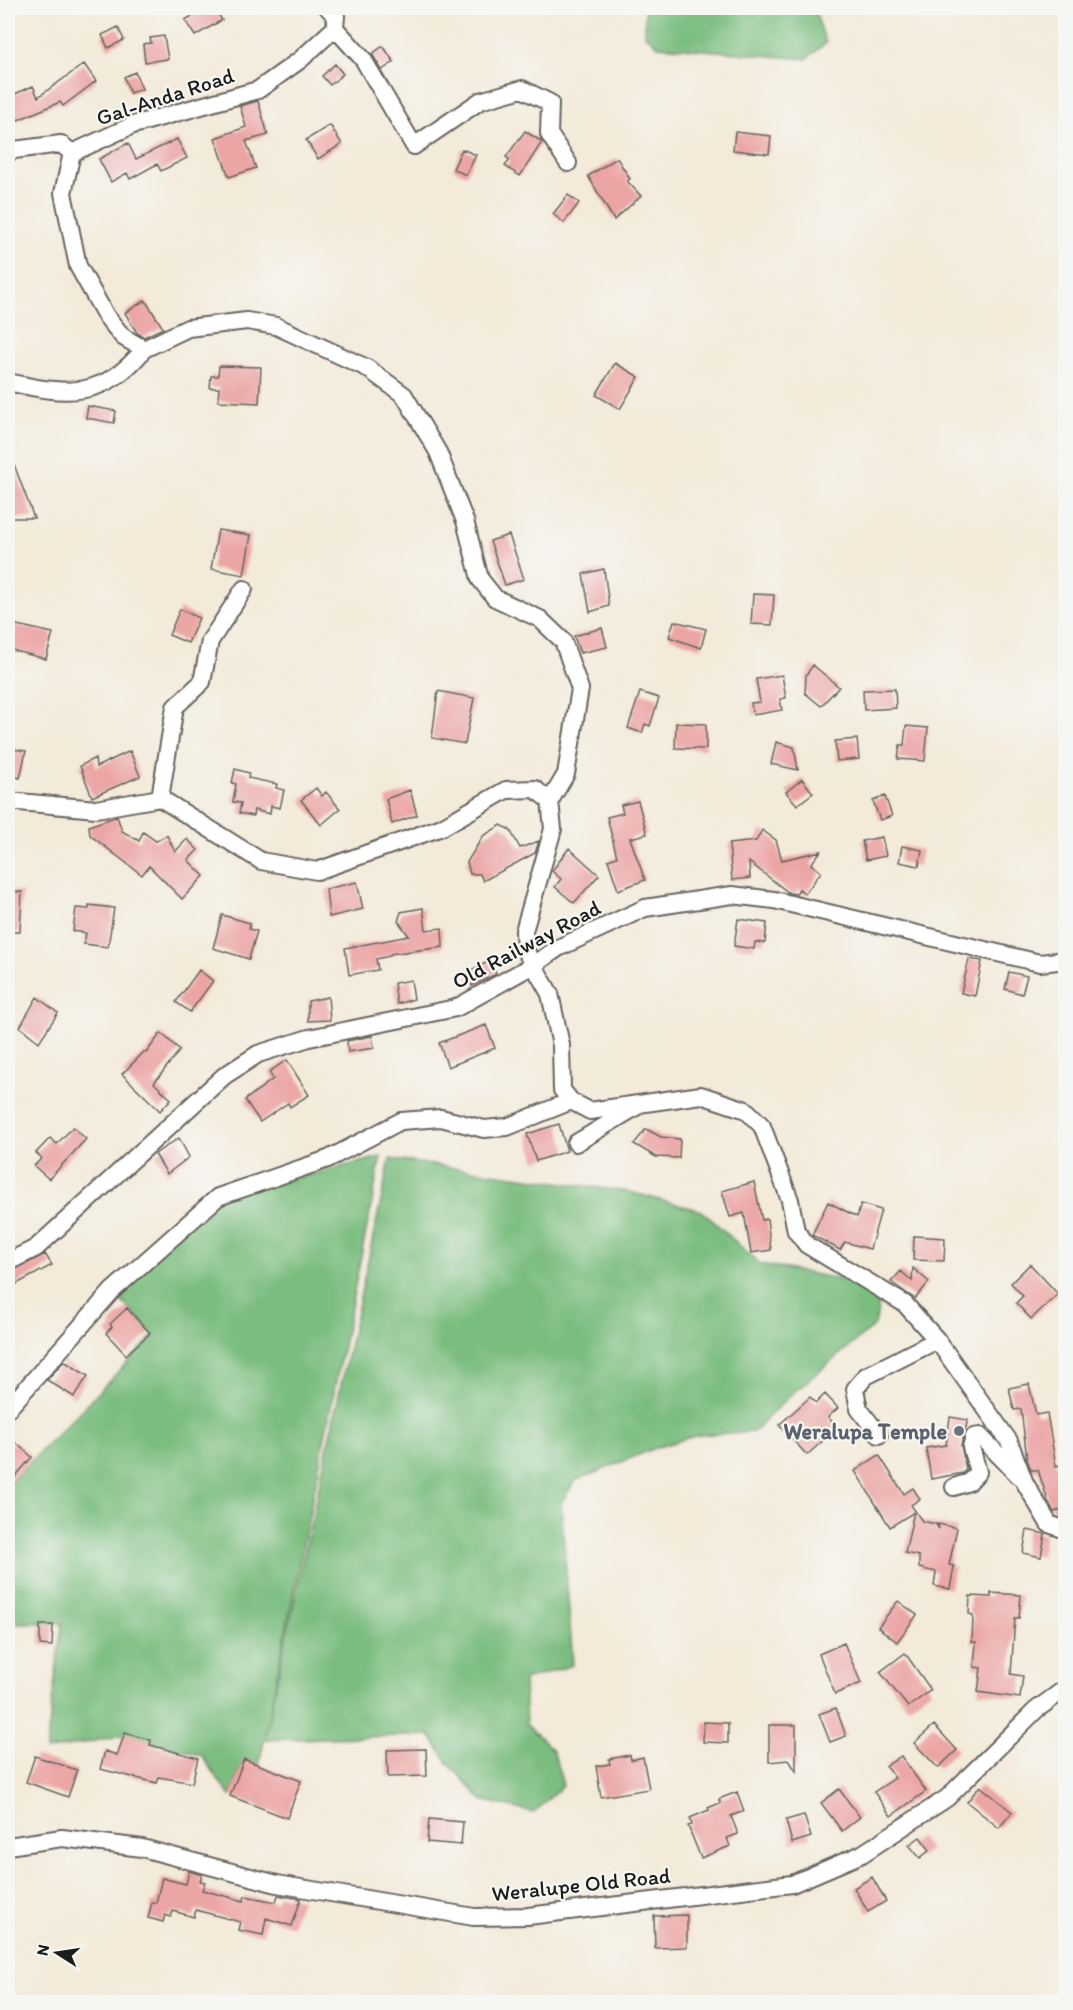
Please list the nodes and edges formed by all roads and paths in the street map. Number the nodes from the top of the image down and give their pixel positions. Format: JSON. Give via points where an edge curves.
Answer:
{"nodes":[{"id":1,"x":328,"y":8,"type":"edge"},
{"id":2,"x":335,"y":28,"type":"junction"},
{"id":3,"x":8,"y":153,"type":"edge"},
{"id":4,"x":72,"y":153,"type":"junction"},
{"id":5,"x":568,"y":163,"type":"dead end"},
{"id":6,"x":144,"y":349,"type":"junction"},
{"id":7,"x":8,"y":382,"type":"edge"},
{"id":8,"x":244,"y":589,"type":"dead end"},
{"id":9,"x":160,"y":798,"type":"junction"},
{"id":10,"x":8,"y":801,"type":"edge"},
{"id":11,"x":550,"y":801,"type":"junction"},
{"id":12,"x":1065,"y":960,"type":"edge"},
{"id":13,"x":535,"y":964,"type":"junction"},
{"id":14,"x":571,"y":1101,"type":"junction"},
{"id":15,"x":644,"y":1102,"type":"junction"},
{"id":16,"x":576,"y":1143,"type":"dead end"},
{"id":17,"x":8,"y":1262,"type":"edge"},
{"id":18,"x":937,"y":1340,"type":"junction"},
{"id":19,"x":8,"y":1409,"type":"edge"},
{"id":20,"x":879,"y":1435,"type":"dead end"},
{"id":21,"x":1025,"y":1483,"type":"junction"},
{"id":22,"x":954,"y":1486,"type":"dead end"},
{"id":23,"x":1065,"y":1530,"type":"edge"},
{"id":24,"x":1065,"y":1688,"type":"edge"},
{"id":25,"x":8,"y":1846,"type":"edge"}],
"edges":[{"from":1,"to":2,"type":"street","via":[[336,16]]},
{"from":2,"to":4,"type":"street","name":"Gal-Anda Road","via":[[258,90],[133,125]]},
{"from":2,"to":5,"type":"street","via":[[363,59],[414,146],[480,101],[522,88],[550,103],[549,134]]},
{"from":3,"to":4,"type":"street","via":[[61,144]]},
{"from":4,"to":6,"type":"street","via":[[63,193],[78,266],[123,337]]},
{"from":6,"to":7,"type":"street","via":[[127,371],[86,391],[39,389]]},
{"from":6,"to":11,"type":"street","via":[[188,328],[247,321],[276,326],[367,368],[404,395],[438,452],[465,521],[480,579],[495,598],[540,619],[563,641],[580,689],[566,774]]},
{"from":8,"to":9,"type":"street","via":[[210,640],[202,682],[175,706]]},
{"from":9,"to":10,"type":"street","via":[[96,810]]},
{"from":9,"to":11,"type":"street","via":[[261,861],[317,871],[442,827],[506,790],[535,789]]},
{"from":11,"to":13,"type":"street","via":[[553,829],[524,931],[525,950]]},
{"from":12,"to":13,"type":"street","name":"Old Railway Road","via":[[1040,963],[774,900],[732,895],[645,908],[558,948]]},
{"from":13,"to":14,"type":"street","via":[[550,994],[561,1045],[562,1090]]},
{"from":13,"to":17,"type":"street","name":"Old Railway Road","via":[[456,1008],[309,1038],[258,1054],[224,1076],[36,1248]]},
{"from":14,"to":15,"type":"street","via":[[590,1111]]},
{"from":14,"to":19,"type":"street","via":[[507,1127],[484,1129],[441,1118],[401,1121],[328,1159],[218,1197],[112,1291]]},
{"from":15,"to":16,"type":"street"},
{"from":15,"to":18,"type":"street","via":[[701,1095],[746,1110],[762,1126],[790,1200],[796,1231],[807,1245],[905,1304]]},
{"from":18,"to":20,"type":"street","via":[[866,1376],[855,1389],[859,1409]]},
{"from":18,"to":21,"type":"street","via":[[1009,1441]]},
{"from":21,"to":22,"type":"street","via":[[980,1436],[974,1437],[971,1447],[978,1472],[969,1482]]},
{"from":21,"to":23,"type":"street","via":[[1049,1524]]},
{"from":24,"to":25,"type":"street","name":"Weralupe Old Road","via":[[1036,1710],[947,1797],[862,1854],[792,1884],[528,1916],[474,1917],[277,1884],[142,1848],[62,1838]]}]}
